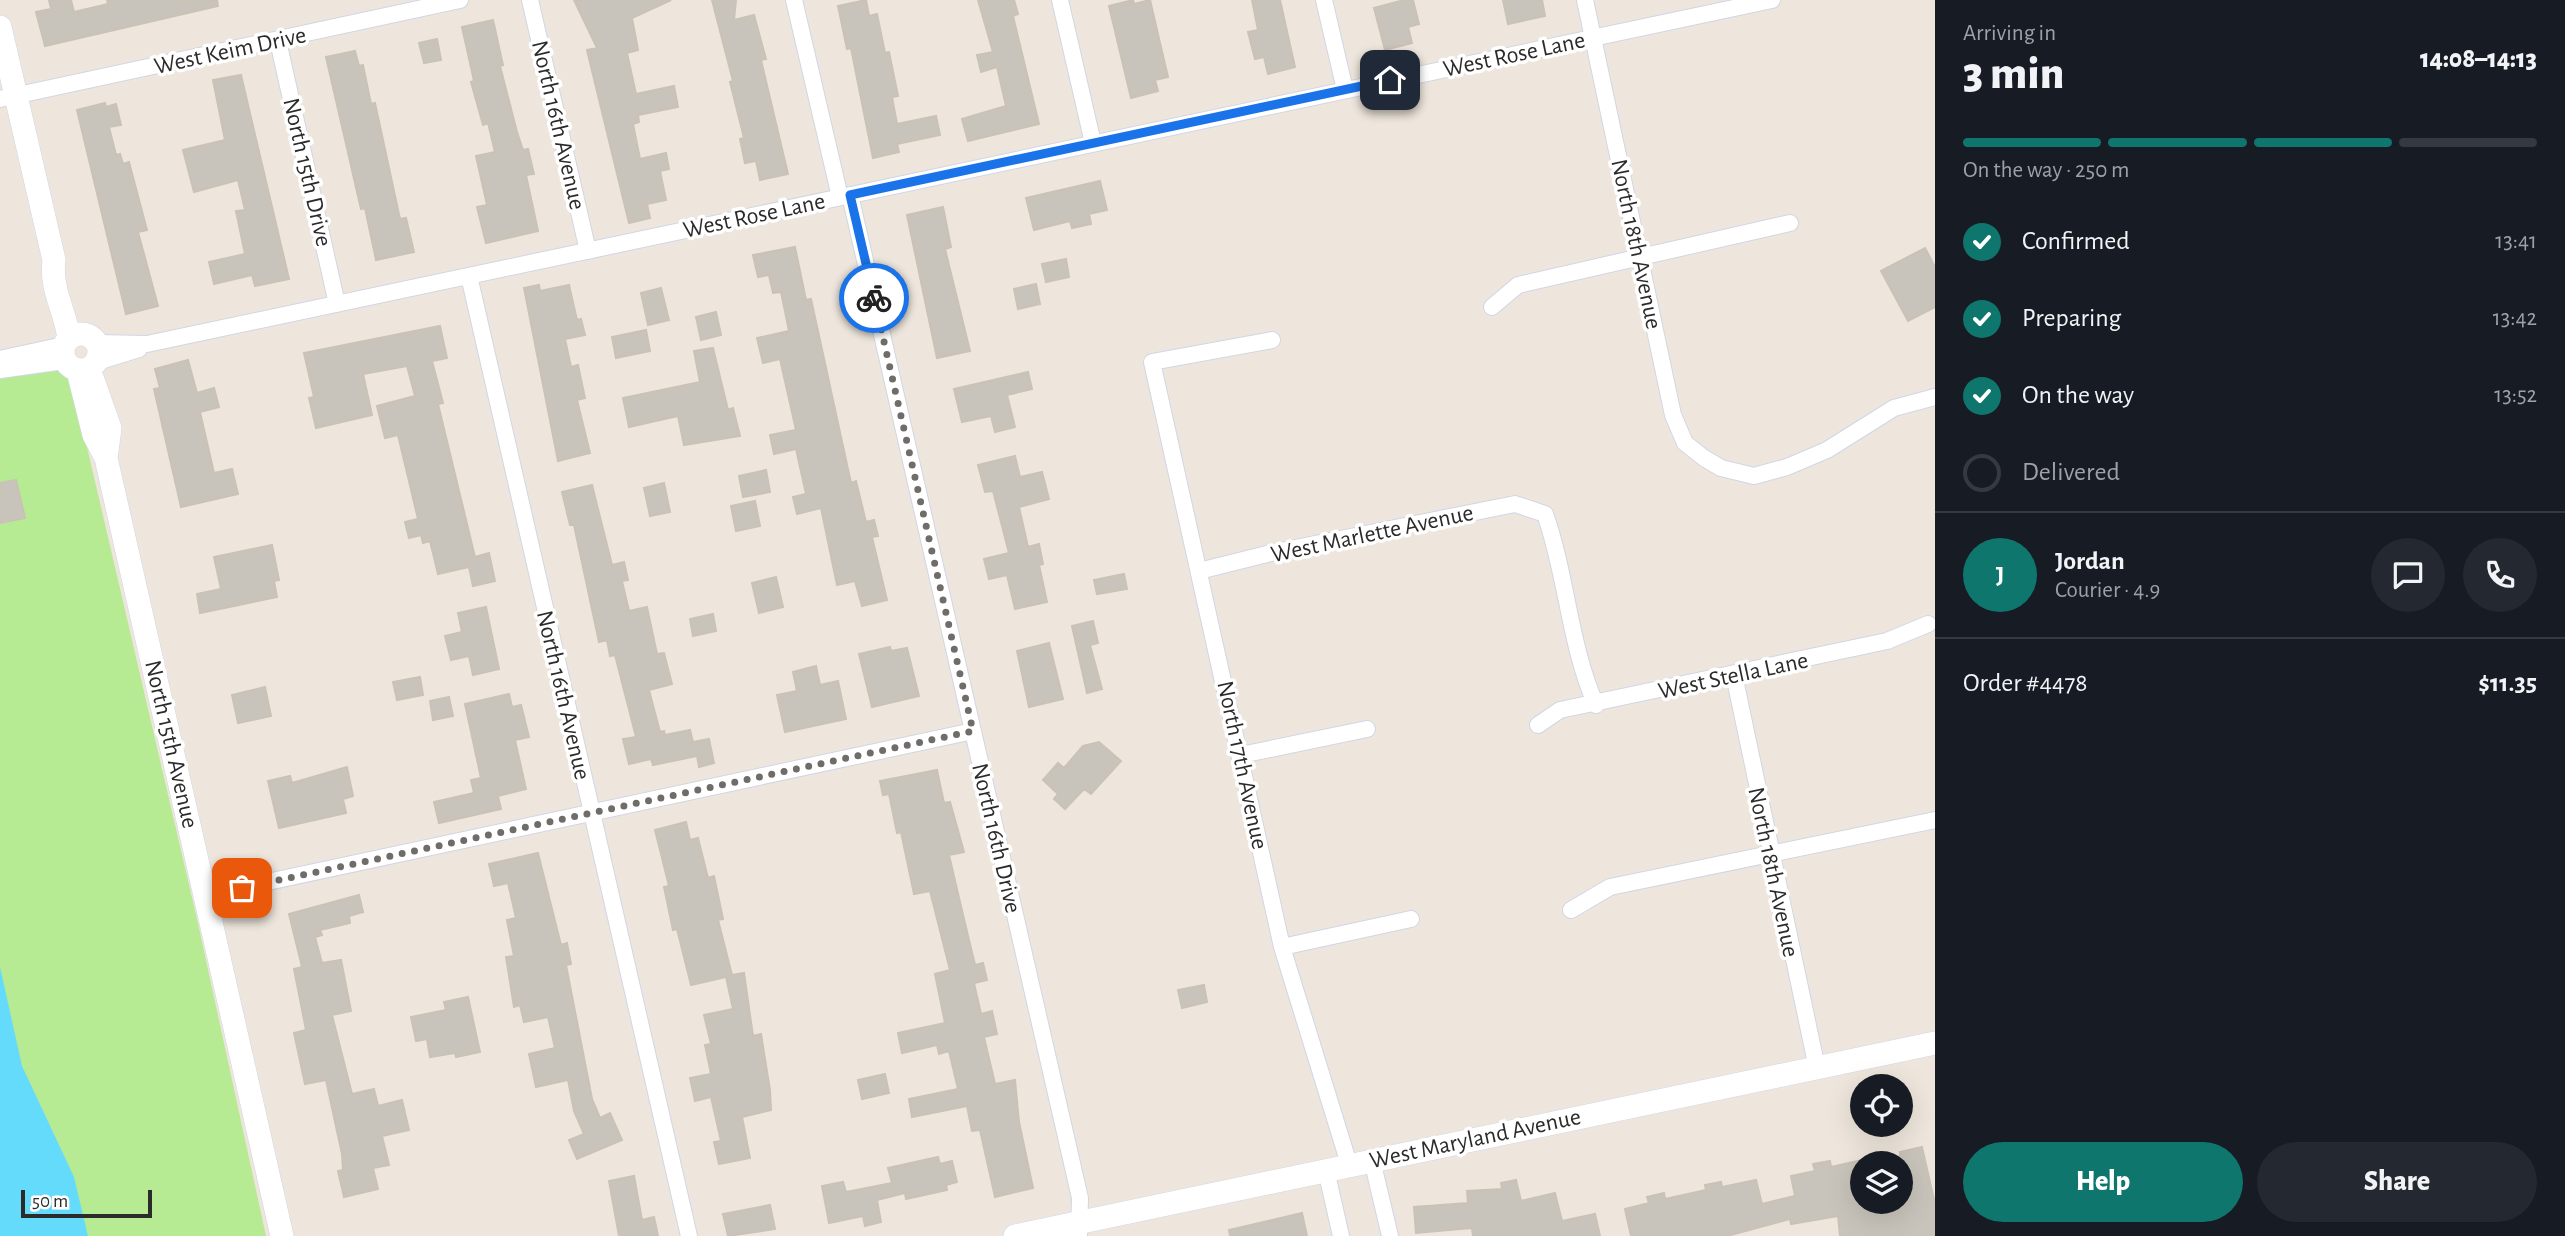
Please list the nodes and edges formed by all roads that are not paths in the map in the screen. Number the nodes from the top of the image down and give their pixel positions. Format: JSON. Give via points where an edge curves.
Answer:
{"nodes":[{"id":1,"x":460,"y":0,"type":"edge"},
{"id":2,"x":530,"y":0,"type":"edge"},
{"id":3,"x":794,"y":0,"type":"edge"},
{"id":4,"x":1060,"y":0,"type":"edge"},
{"id":5,"x":1324,"y":0,"type":"edge"},
{"id":6,"x":1585,"y":0,"type":"edge"},
{"id":7,"x":1772,"y":0,"type":"edge"},
{"id":8,"x":0,"y":27,"type":"edge"},
{"id":9,"x":1593,"y":37,"type":"junction"},
{"id":10,"x":278,"y":41,"type":"junction"},
{"id":11,"x":1345,"y":90,"type":"junction"},
{"id":12,"x":8,"y":97,"type":"edge"},
{"id":13,"x":1093,"y":143,"type":"junction"},
{"id":14,"x":845,"y":196,"type":"junction"},
{"id":15,"x":1790,"y":223,"type":"dead end"},
{"id":16,"x":588,"y":251,"type":"junction"},
{"id":17,"x":1641,"y":256,"type":"junction"},
{"id":18,"x":470,"y":276,"type":"junction"},
{"id":19,"x":337,"y":304,"type":"junction"},
{"id":20,"x":1492,"y":307,"type":"dead end"},
{"id":21,"x":1272,"y":340,"type":"dead end"},
{"id":22,"x":81,"y":353,"type":"junction"},
{"id":23,"x":0,"y":359,"type":"edge"},
{"id":24,"x":0,"y":370,"type":"edge"},
{"id":25,"x":1935,"y":397,"type":"edge"},
{"id":26,"x":1199,"y":571,"type":"junction"},
{"id":27,"x":1928,"y":624,"type":"dead end"},
{"id":28,"x":1734,"y":675,"type":"junction"},
{"id":29,"x":1596,"y":705,"type":"junction"},
{"id":30,"x":1538,"y":724,"type":"dead end"},
{"id":31,"x":1367,"y":729,"type":"dead end"},
{"id":32,"x":973,"y":731,"type":"junction"},
{"id":33,"x":1241,"y":755,"type":"junction"},
{"id":34,"x":592,"y":813,"type":"junction"},
{"id":35,"x":1935,"y":820,"type":"edge"},
{"id":36,"x":1770,"y":854,"type":"junction"},
{"id":37,"x":207,"y":895,"type":"junction"},
{"id":38,"x":1571,"y":910,"type":"dead end"},
{"id":39,"x":1411,"y":919,"type":"dead end"},
{"id":40,"x":1282,"y":947,"type":"junction"},
{"id":41,"x":1935,"y":1042,"type":"edge"},
{"id":42,"x":1816,"y":1068,"type":"junction"},
{"id":43,"x":1372,"y":1160,"type":"junction"},
{"id":44,"x":1349,"y":1164,"type":"junction"},
{"id":45,"x":1326,"y":1170,"type":"junction"},
{"id":46,"x":1079,"y":1229,"type":"edge"},
{"id":47,"x":282,"y":1236,"type":"edge"},
{"id":48,"x":689,"y":1236,"type":"edge"},
{"id":49,"x":1015,"y":1236,"type":"edge"},
{"id":50,"x":1341,"y":1236,"type":"edge"},
{"id":51,"x":1390,"y":1236,"type":"edge"}],
"edges":[{"from":1,"to":10,"type":"street","name":"West Keim Drive"},
{"from":2,"to":16,"type":"street","name":"North 16th Avenue"},
{"from":3,"to":14,"type":"street","name":"North 16th Drive"},
{"from":4,"to":13,"type":"street"},
{"from":5,"to":11,"type":"street"},
{"from":6,"to":9,"type":"street","name":"North 18th Avenue"},
{"from":7,"to":9,"type":"street","name":"West Rose Lane"},
{"from":8,"to":12,"type":"street","name":"North 15th Avenue"},
{"from":9,"to":11,"type":"street","name":"West Rose Lane"},
{"from":9,"to":17,"type":"street","name":"North 18th Avenue"},
{"from":10,"to":12,"type":"street","name":"West Keim Drive"},
{"from":10,"to":19,"type":"street","name":"North 15th Drive"},
{"from":11,"to":13,"type":"street","name":"West Rose Lane"},
{"from":12,"to":22,"type":"street","name":"North 15th Avenue","via":[[54,260],[65,272]]},
{"from":13,"to":14,"type":"street","name":"West Rose Lane"},
{"from":14,"to":16,"type":"street","name":"West Rose Lane"},
{"from":14,"to":32,"type":"street","name":"North 16th Drive"},
{"from":15,"to":17,"type":"street"},
{"from":16,"to":18,"type":"street","name":"West Rose Lane"},
{"from":17,"to":20,"type":"street","via":[[1518,285]]},
{"from":17,"to":25,"type":"street","name":"North 18th Avenue","via":[[1674,415],[1685,443],[1721,468],[1755,476],[1787,467],[1828,450],[1894,408]]},
{"from":18,"to":19,"type":"street","name":"West Rose Lane"},
{"from":18,"to":34,"type":"street","name":"North 16th Avenue"},
{"from":19,"to":22,"type":"street","name":"West Rose Lane","via":[[147,344],[131,354]]},
{"from":21,"to":26,"type":"street","name":"North 17th Avenue","via":[[1152,362]]},
{"from":22,"to":23,"type":"street","name":"West Rose Lane"},
{"from":22,"to":24,"type":"street","name":"West Rose Lane"},
{"from":22,"to":37,"type":"street","name":"North 15th Avenue","via":[[110,428],[106,457]]},
{"from":26,"to":29,"type":"street","name":"West Marlette Avenue","via":[[1515,504],[1545,514],[1557,546],[1582,672]]},
{"from":26,"to":33,"type":"street","name":"North 17th Avenue"},
{"from":27,"to":28,"type":"street","name":"West Stella Lane","via":[[1887,641]]},
{"from":28,"to":29,"type":"street","name":"West Stella Lane"},
{"from":28,"to":36,"type":"street","name":"North 18th Avenue"},
{"from":29,"to":30,"type":"street","name":"West Stella Lane","via":[[1560,710]]},
{"from":31,"to":33,"type":"street"},
{"from":32,"to":34,"type":"street"},
{"from":32,"to":46,"type":"street","name":"North 16th Drive","via":[[1080,1198]]},
{"from":33,"to":40,"type":"street","name":"North 17th Avenue"},
{"from":34,"to":37,"type":"street"},
{"from":34,"to":48,"type":"street","name":"North 16th Avenue"},
{"from":35,"to":36,"type":"street"},
{"from":36,"to":38,"type":"street","via":[[1610,887]]},
{"from":36,"to":42,"type":"street","name":"North 18th Avenue"},
{"from":37,"to":47,"type":"street","name":"North 15th Avenue"},
{"from":39,"to":40,"type":"street"},
{"from":40,"to":44,"type":"street","name":"North 17th Avenue"},
{"from":41,"to":42,"type":"street","name":"West Maryland Avenue"},
{"from":42,"to":43,"type":"street","name":"West Maryland Avenue"},
{"from":43,"to":44,"type":"street","name":"West Maryland Avenue"},
{"from":43,"to":51,"type":"street"},
{"from":44,"to":45,"type":"street","name":"West Maryland Avenue"},
{"from":45,"to":46,"type":"street","name":"West Maryland Avenue"},
{"from":45,"to":50,"type":"street"},
{"from":46,"to":49,"type":"street","name":"West Maryland Avenue"}]}
